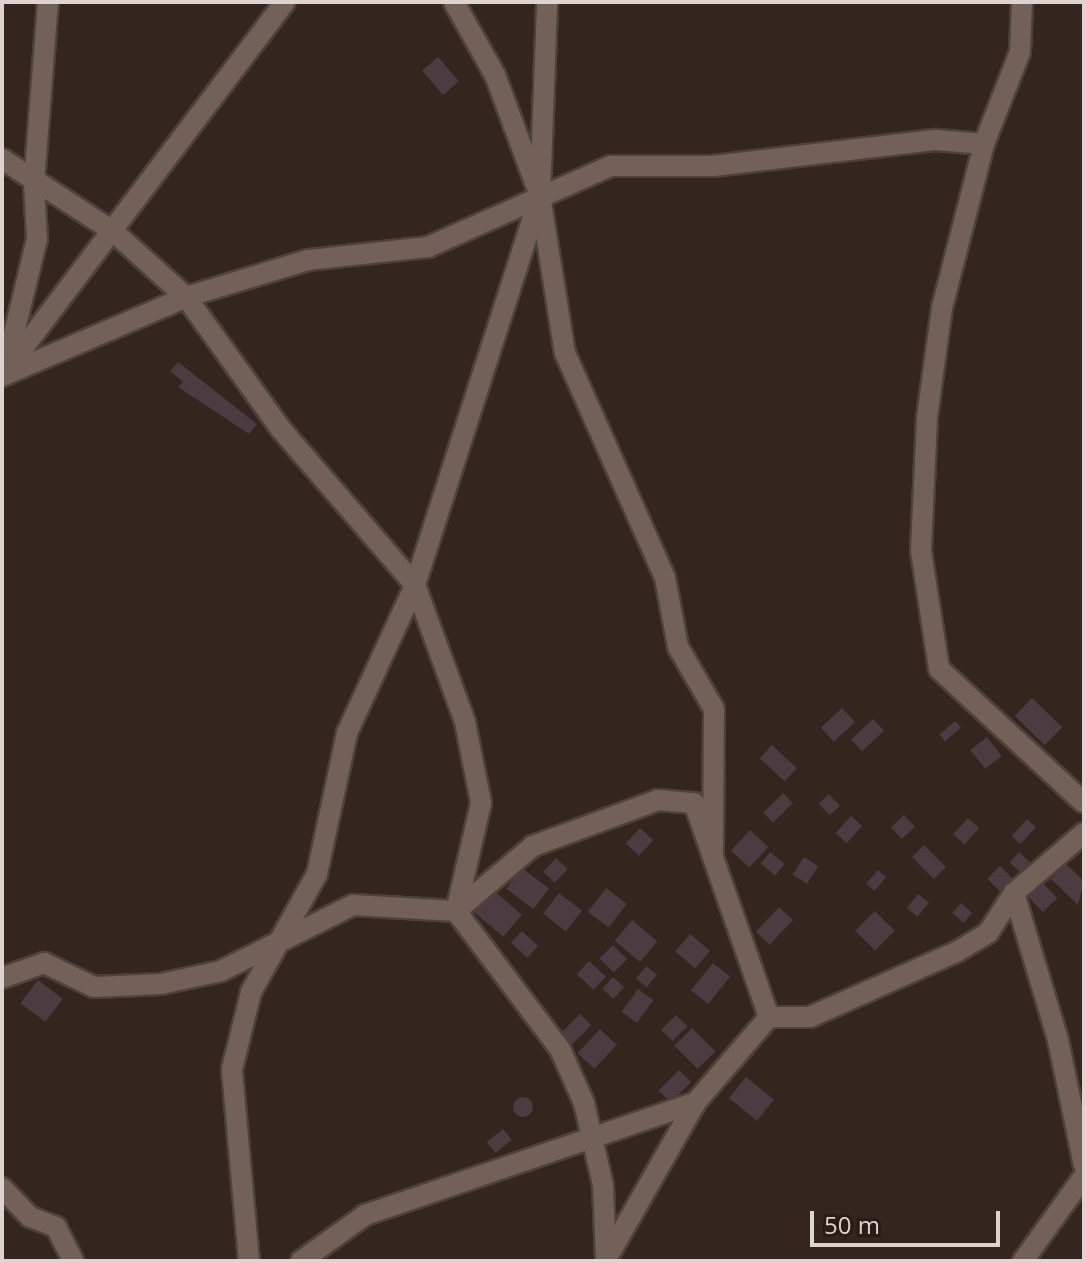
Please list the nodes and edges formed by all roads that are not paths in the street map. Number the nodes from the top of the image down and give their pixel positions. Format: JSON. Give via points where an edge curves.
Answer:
{"nodes":[{"id":1,"x":48,"y":2,"type":"edge"},
{"id":2,"x":285,"y":2,"type":"edge"},
{"id":3,"x":454,"y":2,"type":"edge"},
{"id":4,"x":547,"y":2,"type":"edge"},
{"id":5,"x":1022,"y":2,"type":"edge"},
{"id":6,"x":984,"y":144,"type":"junction"},
{"id":7,"x":2,"y":159,"type":"edge"},
{"id":8,"x":34,"y":183,"type":"junction"},
{"id":9,"x":540,"y":196,"type":"junction"},
{"id":10,"x":114,"y":232,"type":"junction"},
{"id":11,"x":186,"y":297,"type":"junction"},
{"id":12,"x":2,"y":376,"type":"edge"},
{"id":13,"x":415,"y":585,"type":"junction"},
{"id":14,"x":1084,"y":803,"type":"edge"},
{"id":15,"x":1084,"y":833,"type":"edge"},
{"id":16,"x":713,"y":853,"type":"junction"},
{"id":17,"x":1014,"y":893,"type":"junction"},
{"id":18,"x":456,"y":911,"type":"junction"},
{"id":19,"x":280,"y":936,"type":"junction"},
{"id":20,"x":2,"y":978,"type":"edge"},
{"id":21,"x":769,"y":1017,"type":"junction"},
{"id":22,"x":696,"y":1102,"type":"junction"},
{"id":23,"x":593,"y":1133,"type":"junction"},
{"id":24,"x":1084,"y":1165,"type":"edge"},
{"id":25,"x":1084,"y":1176,"type":"edge"},
{"id":26,"x":2,"y":1188,"type":"edge"},
{"id":27,"x":608,"y":1256,"type":"edge"},
{"id":28,"x":73,"y":1261,"type":"edge"},
{"id":29,"x":249,"y":1261,"type":"edge"},
{"id":30,"x":301,"y":1261,"type":"edge"},
{"id":31,"x":1023,"y":1261,"type":"edge"}],
"edges":[{"from":1,"to":8,"type":"street"},
{"from":2,"to":10,"type":"street"},
{"from":3,"to":9,"type":"street","via":[[495,75]]},
{"from":4,"to":9,"type":"street"},
{"from":5,"to":6,"type":"street","via":[[1020,52]]},
{"from":6,"to":9,"type":"street","via":[[936,140],[713,166],[611,166]]},
{"from":6,"to":14,"type":"street","via":[[942,308],[927,418],[921,551],[939,669]]},
{"from":7,"to":8,"type":"street"},
{"from":8,"to":10,"type":"street"},
{"from":8,"to":12,"type":"street","via":[[37,239]]},
{"from":9,"to":11,"type":"street","via":[[428,247],[308,260]]},
{"from":9,"to":13,"type":"street"},
{"from":9,"to":16,"type":"street","via":[[565,353],[665,578],[678,647],[714,709]]},
{"from":10,"to":11,"type":"street"},
{"from":10,"to":12,"type":"street"},
{"from":11,"to":12,"type":"street"},
{"from":11,"to":13,"type":"street","via":[[280,428]]},
{"from":13,"to":18,"type":"street","via":[[465,722],[481,803]]},
{"from":13,"to":19,"type":"street","via":[[347,733],[317,874]]},
{"from":15,"to":17,"type":"street"},
{"from":16,"to":18,"type":"street","via":[[694,803],[658,800],[533,846]]},
{"from":16,"to":21,"type":"street"},
{"from":17,"to":21,"type":"street","via":[[988,933],[931,965],[810,1017]]},
{"from":17,"to":24,"type":"street","via":[[1058,1040]]},
{"from":18,"to":19,"type":"street","via":[[353,905]]},
{"from":18,"to":23,"type":"street","via":[[560,1049]]},
{"from":19,"to":20,"type":"street","via":[[221,971],[161,984],[94,987],[44,963]]},
{"from":19,"to":29,"type":"street","via":[[251,992],[232,1069]]},
{"from":21,"to":22,"type":"street"},
{"from":22,"to":23,"type":"street"},
{"from":22,"to":27,"type":"street"},
{"from":23,"to":27,"type":"street"},
{"from":23,"to":30,"type":"street","via":[[365,1215]]},
{"from":25,"to":31,"type":"street"},
{"from":26,"to":28,"type":"street","via":[[30,1217],[56,1227]]}]}
